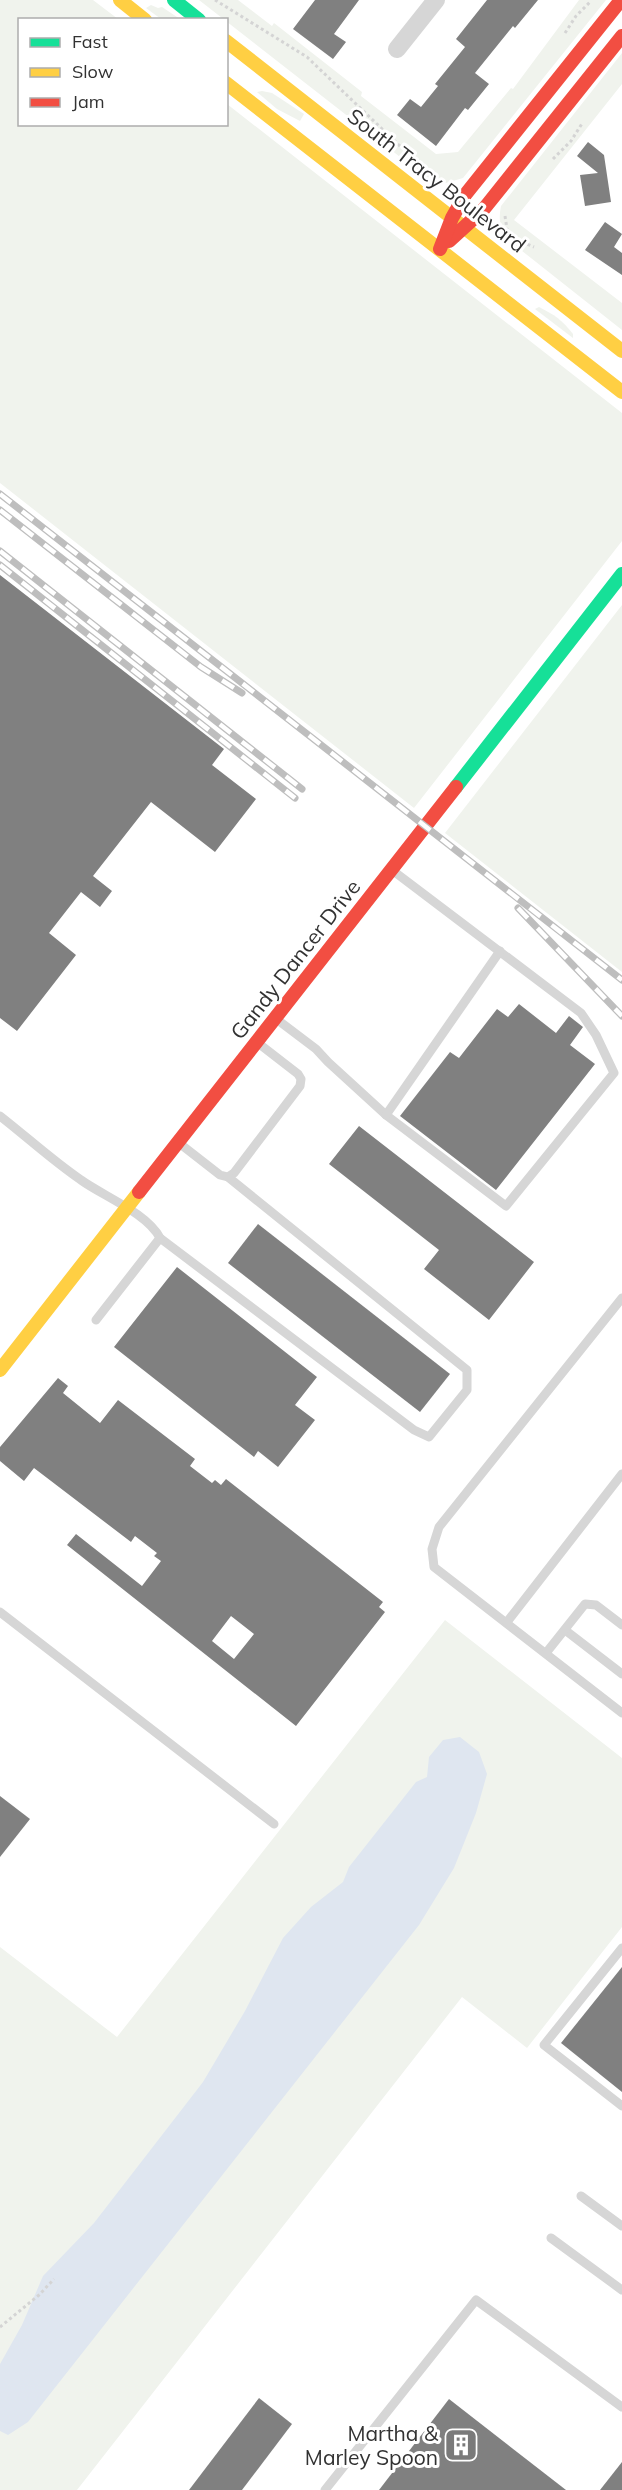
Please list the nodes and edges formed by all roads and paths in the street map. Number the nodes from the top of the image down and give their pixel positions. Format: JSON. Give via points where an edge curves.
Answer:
{"nodes":[{"id":1,"x":120,"y":0,"type":"edge"},
{"id":2,"x":174,"y":0,"type":"edge"},
{"id":3,"x":215,"y":0,"type":"edge"},
{"id":4,"x":436,"y":0,"type":"edge"},
{"id":5,"x":592,"y":0,"type":"edge"},
{"id":6,"x":621,"y":0,"type":"edge"},
{"id":7,"x":142,"y":18,"type":"edge"},
{"id":8,"x":196,"y":18,"type":"edge"},
{"id":9,"x":564,"y":36,"type":"dead end"},
{"id":10,"x":622,"y":36,"type":"edge"},
{"id":11,"x":228,"y":43,"type":"edge"},
{"id":12,"x":397,"y":49,"type":"dead end"},
{"id":13,"x":228,"y":85,"type":"edge"},
{"id":14,"x":585,"y":117,"type":"dead end"},
{"id":15,"x":404,"y":150,"type":"dead end"},
{"id":16,"x":546,"y":165,"type":"dead end"},
{"id":17,"x":505,"y":214,"type":"dead end"},
{"id":18,"x":452,"y":218,"type":"junction"},
{"id":19,"x":465,"y":228,"type":"junction"},
{"id":20,"x":534,"y":247,"type":"dead end"},
{"id":21,"x":440,"y":249,"type":"junction"},
{"id":22,"x":622,"y":351,"type":"edge"},
{"id":23,"x":622,"y":392,"type":"edge"},
{"id":24,"x":622,"y":574,"type":"edge"},
{"id":25,"x":392,"y":870,"type":"junction"},
{"id":26,"x":500,"y":951,"type":"junction"},
{"id":27,"x":275,"y":1017,"type":"junction"},
{"id":28,"x":256,"y":1041,"type":"junction"},
{"id":29,"x":386,"y":1114,"type":"junction"},
{"id":30,"x":0,"y":1116,"type":"edge"},
{"id":31,"x":177,"y":1142,"type":"junction"},
{"id":32,"x":228,"y":1177,"type":"junction"},
{"id":33,"x":127,"y":1208,"type":"junction"},
{"id":34,"x":160,"y":1238,"type":"junction"},
{"id":35,"x":622,"y":1298,"type":"edge"},
{"id":36,"x":96,"y":1320,"type":"dead end"},
{"id":37,"x":0,"y":1370,"type":"edge"},
{"id":38,"x":622,"y":1474,"type":"edge"},
{"id":39,"x":0,"y":1612,"type":"edge"},
{"id":40,"x":507,"y":1622,"type":"junction"},
{"id":41,"x":622,"y":1625,"type":"edge"},
{"id":42,"x":565,"y":1630,"type":"junction"},
{"id":43,"x":546,"y":1653,"type":"junction"},
{"id":44,"x":622,"y":1674,"type":"edge"},
{"id":45,"x":622,"y":1713,"type":"edge"},
{"id":46,"x":274,"y":1824,"type":"dead end"},
{"id":47,"x":622,"y":1948,"type":"edge"},
{"id":48,"x":622,"y":2106,"type":"edge"},
{"id":49,"x":581,"y":2196,"type":"dead end"},
{"id":50,"x":622,"y":2226,"type":"edge"},
{"id":51,"x":551,"y":2238,"type":"dead end"},
{"id":52,"x":54,"y":2279,"type":"dead end"},
{"id":53,"x":622,"y":2290,"type":"edge"},
{"id":54,"x":0,"y":2326,"type":"edge"},
{"id":55,"x":622,"y":2407,"type":"edge"},
{"id":56,"x":325,"y":2490,"type":"edge"}],
"edges":[{"from":1,"to":7,"type":"main road"},
{"from":2,"to":8,"type":"main road"},
{"from":3,"to":15,"type":"path","via":[[307,57]]},
{"from":4,"to":12,"type":"street"},
{"from":5,"to":9,"type":"path"},
{"from":6,"to":18,"type":"main road","via":[[465,195]]},
{"from":10,"to":19,"type":"main road"},
{"from":11,"to":18,"type":"main road","name":"South Tracy Boulevard"},
{"from":13,"to":21,"type":"main road"},
{"from":14,"to":16,"type":"path","via":[[571,141]]},
{"from":17,"to":20,"type":"path","via":[[512,235]]},
{"from":18,"to":19,"type":"main road","name":"South Tracy Boulevard"},
{"from":18,"to":21,"type":"main road"},
{"from":19,"to":21,"type":"main road"},
{"from":19,"to":22,"type":"main road","name":"South Tracy Boulevard"},
{"from":21,"to":23,"type":"main road"},
{"from":24,"to":25,"type":"main road","name":"Gandy Dancer Drive"},
{"from":25,"to":26,"type":"lane"},
{"from":25,"to":27,"type":"main road","name":"Gandy Dancer Drive"},
{"from":26,"to":29,"type":"lane"},
{"from":26,"to":29,"type":"lane","via":[[581,1013],[614,1073],[506,1206]]},
{"from":27,"to":28,"type":"main road","name":"Gandy Dancer Drive"},
{"from":27,"to":29,"type":"lane"},
{"from":28,"to":31,"type":"main road","name":"Gandy Dancer Drive"},
{"from":28,"to":32,"type":"lane","via":[[298,1074],[300,1086]]},
{"from":30,"to":33,"type":"lane","via":[[81,1180]]},
{"from":31,"to":32,"type":"lane","via":[[220,1176]]},
{"from":31,"to":33,"type":"main road","name":"Gandy Dancer Drive"},
{"from":32,"to":34,"type":"lane","via":[[467,1370],[467,1390],[429,1437],[414,1430]]},
{"from":33,"to":34,"type":"lane"},
{"from":33,"to":37,"type":"main road","name":"Gandy Dancer Drive"},
{"from":34,"to":36,"type":"lane"},
{"from":35,"to":40,"type":"lane","via":[[435,1538],[434,1567]]},
{"from":38,"to":40,"type":"lane"},
{"from":39,"to":46,"type":"lane"},
{"from":40,"to":43,"type":"lane"},
{"from":41,"to":42,"type":"lane","via":[[596,1605],[585,1604]]},
{"from":42,"to":43,"type":"lane"},
{"from":42,"to":44,"type":"lane"},
{"from":43,"to":45,"type":"lane"},
{"from":47,"to":48,"type":"lane","via":[[544,2045]]},
{"from":49,"to":50,"type":"lane"},
{"from":51,"to":53,"type":"lane"},
{"from":52,"to":54,"type":"path"},
{"from":55,"to":56,"type":"lane","via":[[476,2300]]}]}
